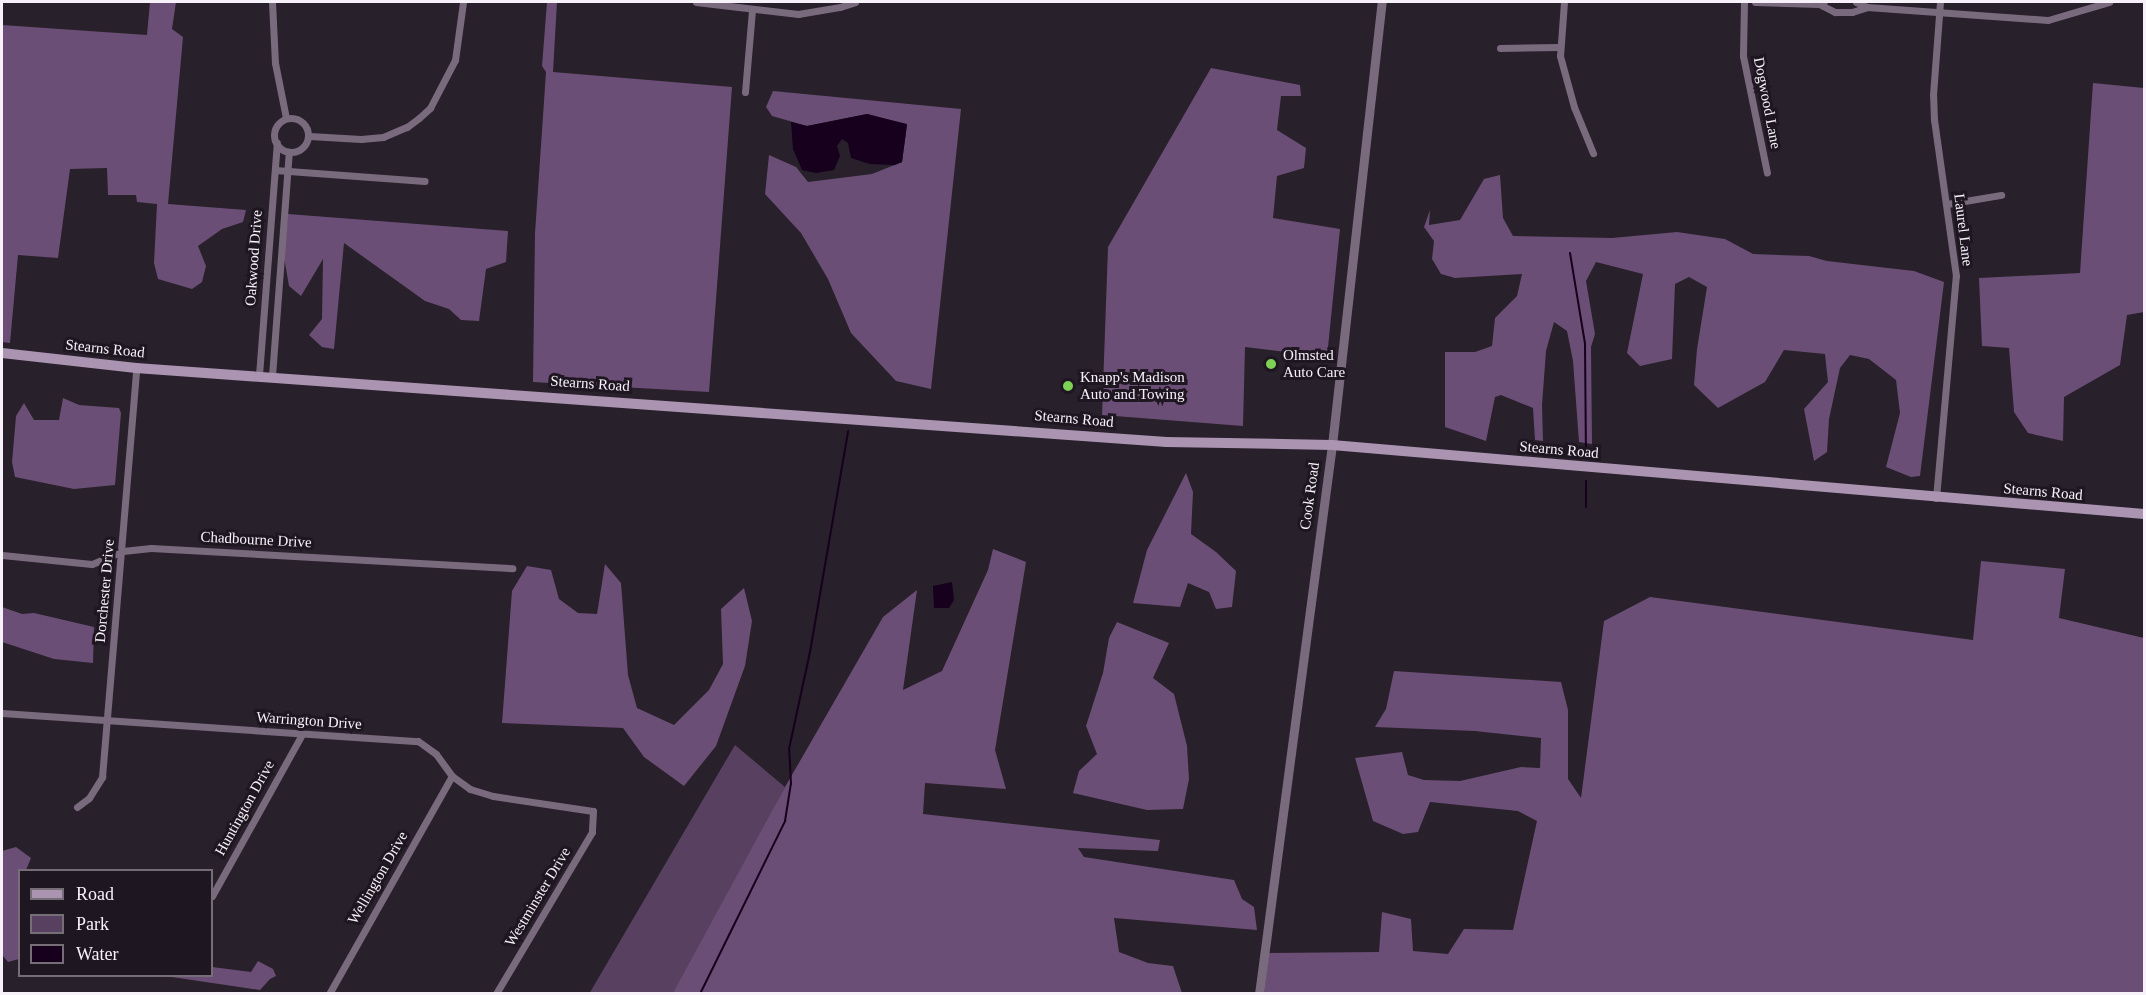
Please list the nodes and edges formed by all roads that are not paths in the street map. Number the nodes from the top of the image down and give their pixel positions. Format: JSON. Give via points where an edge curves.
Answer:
{"nodes":[{"id":1,"x":272,"y":2,"type":"edge"},
{"id":2,"x":463,"y":2,"type":"edge"},
{"id":3,"x":696,"y":2,"type":"edge"},
{"id":4,"x":855,"y":2,"type":"edge"},
{"id":5,"x":1382,"y":2,"type":"edge"},
{"id":6,"x":1564,"y":2,"type":"edge"},
{"id":7,"x":1744,"y":2,"type":"edge"},
{"id":8,"x":1755,"y":2,"type":"edge"},
{"id":9,"x":1856,"y":2,"type":"edge"},
{"id":10,"x":1940,"y":2,"type":"edge"},
{"id":11,"x":2109,"y":2,"type":"edge"},
{"id":12,"x":1821,"y":3,"type":"edge"},
{"id":13,"x":1867,"y":7,"type":"junction"},
{"id":14,"x":752,"y":10,"type":"junction"},
{"id":15,"x":1939,"y":13,"type":"junction"},
{"id":16,"x":1560,"y":47,"type":"junction"},
{"id":17,"x":1500,"y":48,"type":"dead end"},
{"id":18,"x":745,"y":92,"type":"dead end"},
{"id":19,"x":286,"y":118,"type":"junction"},
{"id":20,"x":309,"y":136,"type":"junction"},
{"id":21,"x":276,"y":143,"type":"junction"},
{"id":22,"x":289,"y":152,"type":"junction"},
{"id":23,"x":1593,"y":153,"type":"dead end"},
{"id":24,"x":275,"y":170,"type":"junction"},
{"id":25,"x":287,"y":171,"type":"junction"},
{"id":26,"x":1767,"y":173,"type":"dead end"},
{"id":27,"x":425,"y":181,"type":"dead end"},
{"id":28,"x":2001,"y":195,"type":"dead end"},
{"id":29,"x":1947,"y":204,"type":"junction"},
{"id":30,"x":2,"y":353,"type":"edge"},
{"id":31,"x":136,"y":368,"type":"junction"},
{"id":32,"x":259,"y":375,"type":"junction"},
{"id":33,"x":272,"y":376,"type":"junction"},
{"id":34,"x":1332,"y":445,"type":"junction"},
{"id":35,"x":1936,"y":498,"type":"junction"},
{"id":36,"x":2145,"y":514,"type":"edge"},
{"id":37,"x":123,"y":551,"type":"junction"},
{"id":38,"x":2,"y":555,"type":"edge"},
{"id":39,"x":512,"y":568,"type":"dead end"},
{"id":40,"x":2,"y":713,"type":"edge"},
{"id":41,"x":107,"y":720,"type":"junction"},
{"id":42,"x":302,"y":734,"type":"junction"},
{"id":43,"x":452,"y":776,"type":"junction"},
{"id":44,"x":77,"y":807,"type":"dead end"},
{"id":45,"x":593,"y":811,"type":"joint"},
{"id":46,"x":213,"y":894,"type":"edge"},
{"id":47,"x":329,"y":993,"type":"edge"},
{"id":48,"x":496,"y":993,"type":"edge"},
{"id":49,"x":1259,"y":993,"type":"edge"}],
"edges":[{"from":1,"to":19,"type":"street","via":[[275,63]]},
{"from":2,"to":20,"type":"street","via":[[455,60],[430,108],[419,118],[384,137]]},
{"from":3,"to":14,"type":"street"},
{"from":4,"to":14,"type":"street","via":[[798,14]]},
{"from":5,"to":34,"type":"street","name":"Cook Road"},
{"from":6,"to":16,"type":"street"},
{"from":7,"to":26,"type":"street","name":"Dogwood Lane","via":[[1743,56]]},
{"from":8,"to":12,"type":"street"},
{"from":9,"to":13,"type":"street"},
{"from":10,"to":15,"type":"street","name":"Laurel Lane"},
{"from":11,"to":15,"type":"street","via":[[2048,20]]},
{"from":12,"to":13,"type":"street","via":[[1835,12]]},
{"from":13,"to":15,"type":"street"},
{"from":14,"to":18,"type":"street"},
{"from":15,"to":29,"type":"street","name":"Laurel Lane","via":[[1934,111]]},
{"from":16,"to":17,"type":"street"},
{"from":16,"to":23,"type":"street","via":[[1574,107]]},
{"from":19,"to":20,"type":"street","via":[[303,121]]},
{"from":19,"to":21,"type":"street","via":[[275,130]]},
{"from":20,"to":22,"type":"street","via":[[304,147]]},
{"from":21,"to":22,"type":"street"},
{"from":21,"to":24,"type":"street","name":"Oakwood Drive"},
{"from":22,"to":25,"type":"street","name":"Oakwood Drive"},
{"from":24,"to":25,"type":"street"},
{"from":24,"to":32,"type":"street","name":"Oakwood Drive"},
{"from":25,"to":27,"type":"street"},
{"from":25,"to":33,"type":"street","name":"Oakwood Drive"},
{"from":28,"to":29,"type":"street"},
{"from":29,"to":35,"type":"street","name":"Laurel Lane","via":[[1956,276]]},
{"from":30,"to":31,"type":"main road","name":"Stearns Road"},
{"from":31,"to":32,"type":"main road","name":"Stearns Road"},
{"from":31,"to":37,"type":"street","name":"Dorchester Drive"},
{"from":32,"to":33,"type":"main road","name":"Stearns Road"},
{"from":33,"to":34,"type":"main road","name":"Stearns Road","via":[[1166,442]]},
{"from":34,"to":35,"type":"main road","name":"Stearns Road"},
{"from":34,"to":49,"type":"street","name":"Cook Road"},
{"from":35,"to":36,"type":"main road","name":"Stearns Road"},
{"from":37,"to":38,"type":"street","name":"Chadbourne Drive","via":[[92,564]]},
{"from":37,"to":39,"type":"street","name":"Chadbourne Drive","via":[[151,548]]},
{"from":37,"to":41,"type":"street","name":"Dorchester Drive"},
{"from":40,"to":41,"type":"street","name":"Warrington Drive"},
{"from":41,"to":42,"type":"street","name":"Warrington Drive"},
{"from":41,"to":44,"type":"street","name":"Dorchester Drive","via":[[102,777],[89,798]]},
{"from":42,"to":43,"type":"street","name":"Warrington Drive","via":[[418,741],[436,754]]},
{"from":42,"to":46,"type":"street","name":"Huntington Drive"},
{"from":43,"to":45,"type":"street","name":"Warrington Drive","via":[[471,789],[493,796]]},
{"from":43,"to":47,"type":"street","name":"Wellington Drive"},
{"from":45,"to":48,"type":"street","name":"Westminster Drive","via":[[592,832]]}]}
